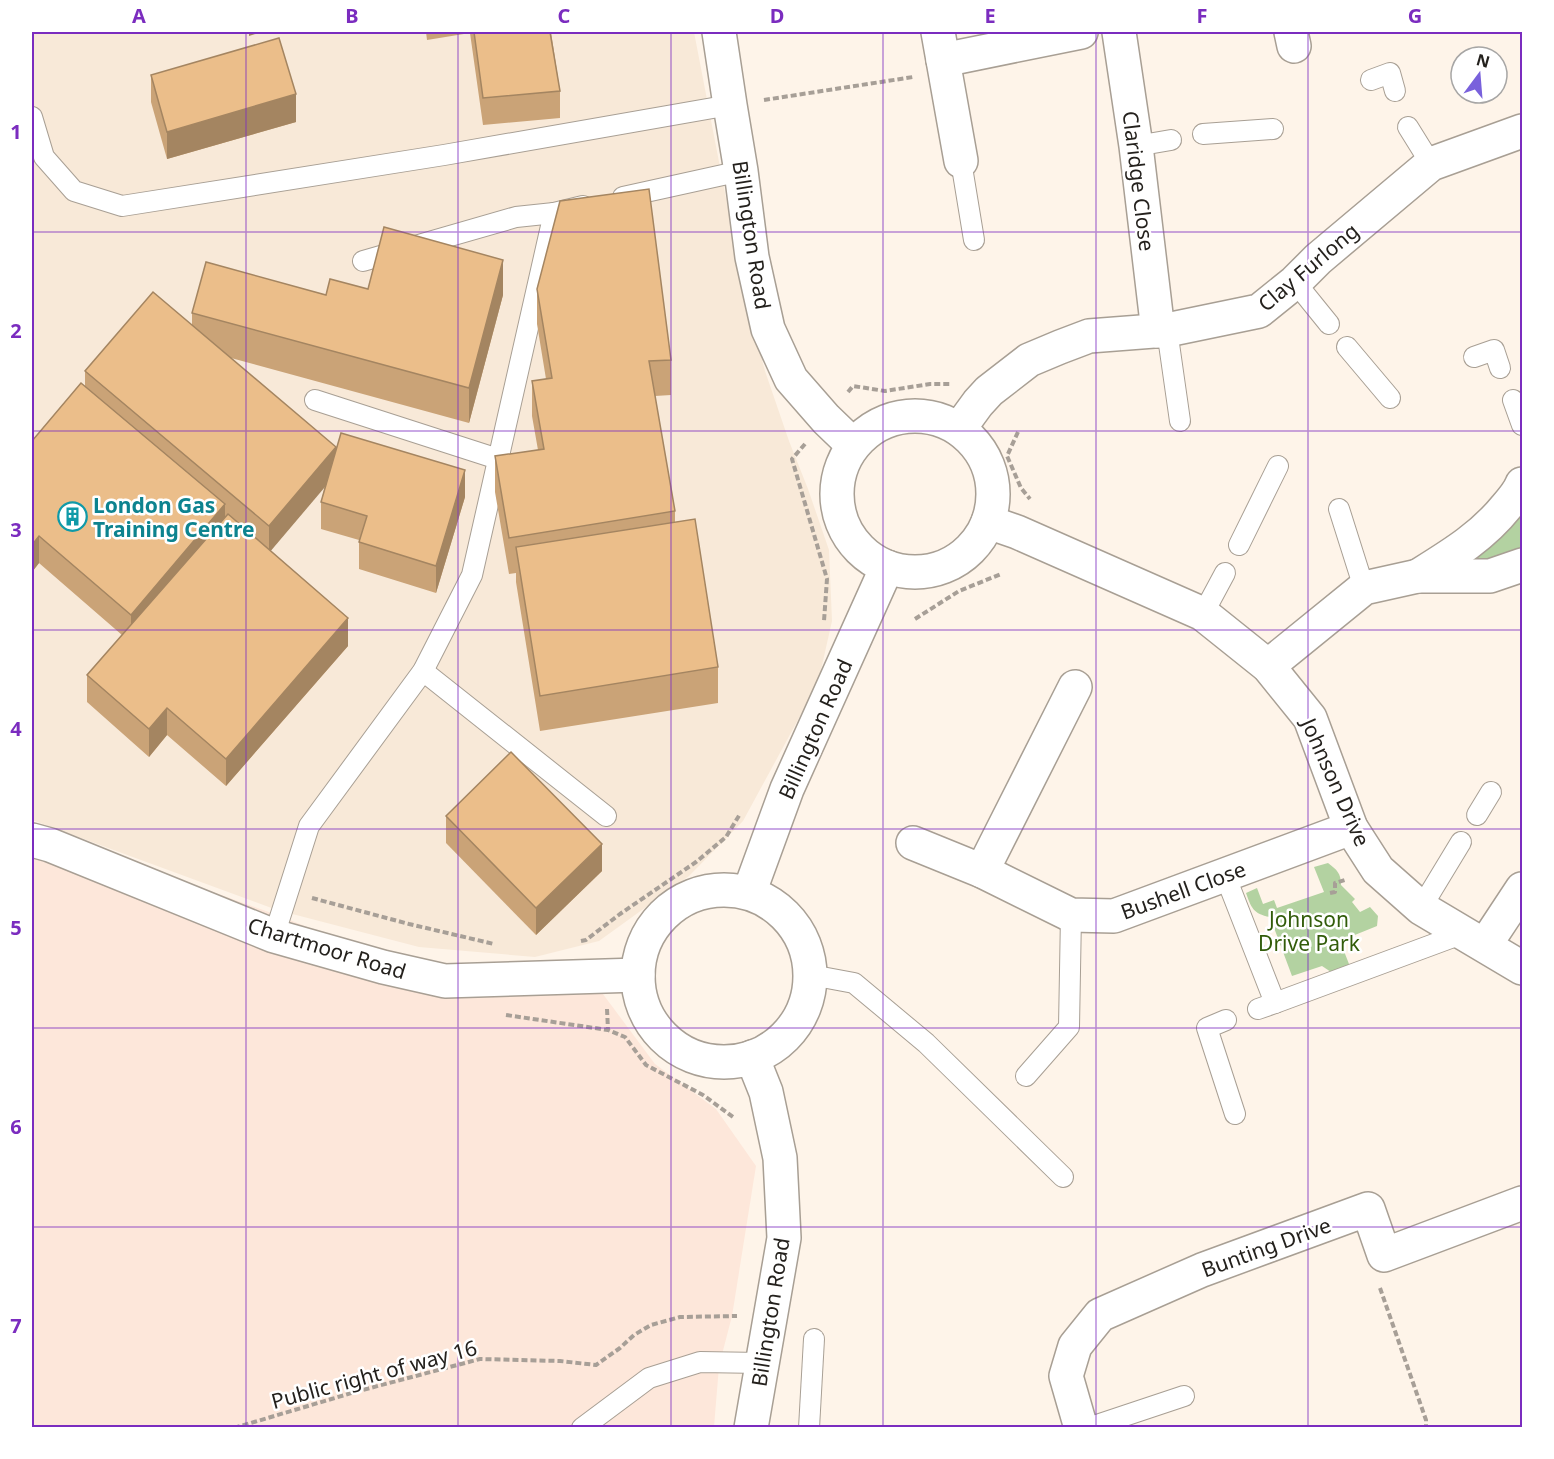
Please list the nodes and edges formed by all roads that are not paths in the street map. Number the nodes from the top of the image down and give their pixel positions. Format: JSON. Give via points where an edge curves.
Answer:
{"nodes":[{"id":1,"x":719,"y":32,"type":"edge"},
{"id":2,"x":1081,"y":32,"type":"edge"},
{"id":3,"x":1119,"y":32,"type":"edge"},
{"id":4,"x":933,"y":56,"type":"edge"},
{"id":5,"x":1371,"y":80,"type":"dead end"},
{"id":6,"x":1395,"y":92,"type":"dead end"},
{"id":7,"x":744,"y":102,"type":"junction"},
{"id":8,"x":32,"y":117,"type":"edge"},
{"id":9,"x":1408,"y":127,"type":"dead end"},
{"id":10,"x":1273,"y":129,"type":"dead end"},
{"id":11,"x":1522,"y":131,"type":"edge"},
{"id":12,"x":1203,"y":134,"type":"dead end"},
{"id":13,"x":1171,"y":140,"type":"dead end"},
{"id":14,"x":1136,"y":146,"type":"junction"},
{"id":15,"x":961,"y":160,"type":"joint"},
{"id":16,"x":1431,"y":164,"type":"junction"},
{"id":17,"x":741,"y":171,"type":"junction"},
{"id":18,"x":554,"y":213,"type":"junction"},
{"id":19,"x":974,"y":240,"type":"dead end"},
{"id":20,"x":363,"y":261,"type":"dead end"},
{"id":21,"x":1295,"y":282,"type":"junction"},
{"id":22,"x":1329,"y":324,"type":"dead end"},
{"id":23,"x":1163,"y":331,"type":"junction"},
{"id":24,"x":1347,"y":347,"type":"dead end"},
{"id":25,"x":1474,"y":357,"type":"dead end"},
{"id":26,"x":1500,"y":368,"type":"dead end"},
{"id":27,"x":1390,"y":398,"type":"dead end"},
{"id":28,"x":315,"y":400,"type":"dead end"},
{"id":29,"x":1513,"y":400,"type":"dead end"},
{"id":30,"x":1180,"y":421,"type":"dead end"},
{"id":31,"x":1522,"y":425,"type":"edge"},
{"id":32,"x":959,"y":429,"type":"junction"},
{"id":33,"x":853,"y":445,"type":"junction"},
{"id":34,"x":498,"y":459,"type":"junction"},
{"id":35,"x":1278,"y":466,"type":"dead end"},
{"id":36,"x":1522,"y":484,"type":"edge"},
{"id":37,"x":1339,"y":508,"type":"dead end"},
{"id":38,"x":988,"y":522,"type":"junction"},
{"id":39,"x":1239,"y":545,"type":"dead end"},
{"id":40,"x":1522,"y":565,"type":"edge"},
{"id":41,"x":887,"y":567,"type":"junction"},
{"id":42,"x":1225,"y":573,"type":"dead end"},
{"id":43,"x":1418,"y":576,"type":"junction"},
{"id":44,"x":1364,"y":588,"type":"junction"},
{"id":45,"x":1203,"y":614,"type":"junction"},
{"id":46,"x":1268,"y":666,"type":"junction"},
{"id":47,"x":423,"y":671,"type":"junction"},
{"id":48,"x":1075,"y":687,"type":"dead end"},
{"id":49,"x":1491,"y":792,"type":"dead end"},
{"id":50,"x":1477,"y":815,"type":"dead end"},
{"id":51,"x":606,"y":816,"type":"dead end"},
{"id":52,"x":1351,"y":828,"type":"junction"},
{"id":53,"x":32,"y":840,"type":"edge"},
{"id":54,"x":1461,"y":842,"type":"dead end"},
{"id":55,"x":913,"y":843,"type":"dead end"},
{"id":56,"x":982,"y":871,"type":"junction"},
{"id":57,"x":1225,"y":875,"type":"junction"},
{"id":58,"x":1522,"y":889,"type":"edge"},
{"id":59,"x":749,"y":893,"type":"junction"},
{"id":60,"x":1421,"y":908,"type":"junction"},
{"id":61,"x":1071,"y":915,"type":"junction"},
{"id":62,"x":274,"y":936,"type":"junction"},
{"id":63,"x":1474,"y":939,"type":"junction"},
{"id":64,"x":1522,"y":968,"type":"edge"},
{"id":65,"x":638,"y":975,"type":"junction"},
{"id":66,"x":811,"y":975,"type":"junction"},
{"id":67,"x":1226,"y":1020,"type":"dead end"},
{"id":68,"x":752,"y":1057,"type":"junction"},
{"id":69,"x":1026,"y":1076,"type":"dead end"},
{"id":70,"x":1235,"y":1114,"type":"dead end"},
{"id":71,"x":1063,"y":1177,"type":"dead end"},
{"id":72,"x":1522,"y":1203,"type":"edge"},
{"id":73,"x":814,"y":1340,"type":"dead end"},
{"id":74,"x":761,"y":1363,"type":"junction"},
{"id":75,"x":1184,"y":1396,"type":"dead end"},
{"id":76,"x":582,"y":1428,"type":"edge"},
{"id":77,"x":751,"y":1428,"type":"edge"},
{"id":78,"x":809,"y":1428,"type":"edge"},
{"id":79,"x":1081,"y":1428,"type":"edge"},
{"id":80,"x":1088,"y":1428,"type":"edge"}],
"edges":[{"from":1,"to":7,"type":"street","name":"Billington Road"},
{"from":2,"to":4,"type":"street"},
{"from":3,"to":14,"type":"street","name":"Claridge Close"},
{"from":4,"to":15,"type":"street"},
{"from":5,"to":6,"type":"lane","via":[[1390,73]]},
{"from":7,"to":8,"type":"lane","via":[[122,206],[74,191],[44,157]]},
{"from":7,"to":17,"type":"street","name":"Billington Road"},
{"from":9,"to":16,"type":"lane"},
{"from":10,"to":12,"type":"lane"},
{"from":11,"to":16,"type":"street","name":"Clay Furlong"},
{"from":13,"to":14,"type":"lane"},
{"from":14,"to":23,"type":"street","name":"Claridge Close"},
{"from":15,"to":19,"type":"lane"},
{"from":16,"to":21,"type":"street","name":"Clay Furlong"},
{"from":17,"to":18,"type":"lane"},
{"from":17,"to":33,"type":"street","name":"Billington Road","via":[[752,257],[768,329],[791,379]]},
{"from":18,"to":20,"type":"lane","via":[[516,217]]},
{"from":18,"to":34,"type":"lane"},
{"from":21,"to":22,"type":"lane"},
{"from":21,"to":23,"type":"street","name":"Clay Furlong","via":[[1259,312]]},
{"from":23,"to":30,"type":"lane"},
{"from":23,"to":32,"type":"street","name":"Clay Furlong","via":[[1089,336],[1029,360],[989,391]]},
{"from":24,"to":27,"type":"lane"},
{"from":25,"to":26,"type":"lane","via":[[1494,350]]},
{"from":28,"to":34,"type":"lane"},
{"from":29,"to":31,"type":"lane"},
{"from":32,"to":33,"type":"street","via":[[938,418],[915,415],[891,419],[870,429]]},
{"from":32,"to":38,"type":"street","via":[[977,446],[989,468],[994,492]]},
{"from":33,"to":41,"type":"street","via":[[840,474],[840,514],[849,536],[866,554]]},
{"from":34,"to":47,"type":"lane","via":[[472,575]]},
{"from":35,"to":39,"type":"lane"},
{"from":36,"to":43,"type":"street","via":[[1493,523]]},
{"from":37,"to":44,"type":"lane"},
{"from":38,"to":41,"type":"street","via":[[976,543],[958,559],[935,570],[911,572]]},
{"from":38,"to":45,"type":"street","name":"Johnson Drive"},
{"from":40,"to":43,"type":"street","via":[[1490,576]]},
{"from":41,"to":59,"type":"street","name":"Billington Road","via":[[787,789]]},
{"from":42,"to":45,"type":"lane"},
{"from":43,"to":44,"type":"street"},
{"from":44,"to":46,"type":"street"},
{"from":45,"to":46,"type":"street","name":"Johnson Drive"},
{"from":46,"to":52,"type":"street","name":"Johnson Drive","via":[[1310,718]]},
{"from":47,"to":51,"type":"lane"},
{"from":47,"to":62,"type":"lane","via":[[309,826]]},
{"from":48,"to":56,"type":"street"},
{"from":49,"to":50,"type":"lane"},
{"from":52,"to":57,"type":"street","name":"Bushell Close"},
{"from":52,"to":60,"type":"street","name":"Johnson Drive","via":[[1378,870]]},
{"from":53,"to":62,"type":"street","name":"Chartmoor Road"},
{"from":54,"to":60,"type":"lane"},
{"from":55,"to":56,"type":"street","name":"Bushell Close"},
{"from":56,"to":61,"type":"street","name":"Bushell Close"},
{"from":57,"to":61,"type":"street","name":"Bushell Close","via":[[1114,916]]},
{"from":57,"to":63,"type":"lane","via":[[1267,1006]]},
{"from":58,"to":63,"type":"street"},
{"from":59,"to":65,"type":"street","via":[[719,889],[688,896],[663,913],[644,938]]},
{"from":59,"to":66,"type":"street","via":[[774,904],[794,924],[807,952]]},
{"from":60,"to":63,"type":"street","name":"Johnson Drive"},
{"from":61,"to":69,"type":"lane","via":[[1069,1027]]},
{"from":62,"to":65,"type":"street","name":"Chartmoor Road","via":[[445,981]]},
{"from":63,"to":64,"type":"street","name":"Johnson Drive"},
{"from":65,"to":68,"type":"street","via":[[654,1031],[682,1054],[716,1064]]},
{"from":66,"to":68,"type":"street","via":[[807,1003],[795,1027],[776,1046]]},
{"from":66,"to":71,"type":"lane","via":[[854,982],[926,1043]]},
{"from":67,"to":70,"type":"lane","via":[[1207,1028]]},
{"from":68,"to":74,"type":"street","name":"Billington Road","via":[[766,1092],[780,1158],[784,1238]]},
{"from":72,"to":79,"type":"street","name":"Bunting Drive","via":[[1384,1255],[1368,1209],[1202,1270],[1100,1315],[1075,1346],[1066,1376]]},
{"from":73,"to":78,"type":"lane"},
{"from":74,"to":76,"type":"lane","via":[[700,1362],[649,1378]]},
{"from":74,"to":77,"type":"street","name":"Billington Road"},
{"from":75,"to":80,"type":"lane"}]}
